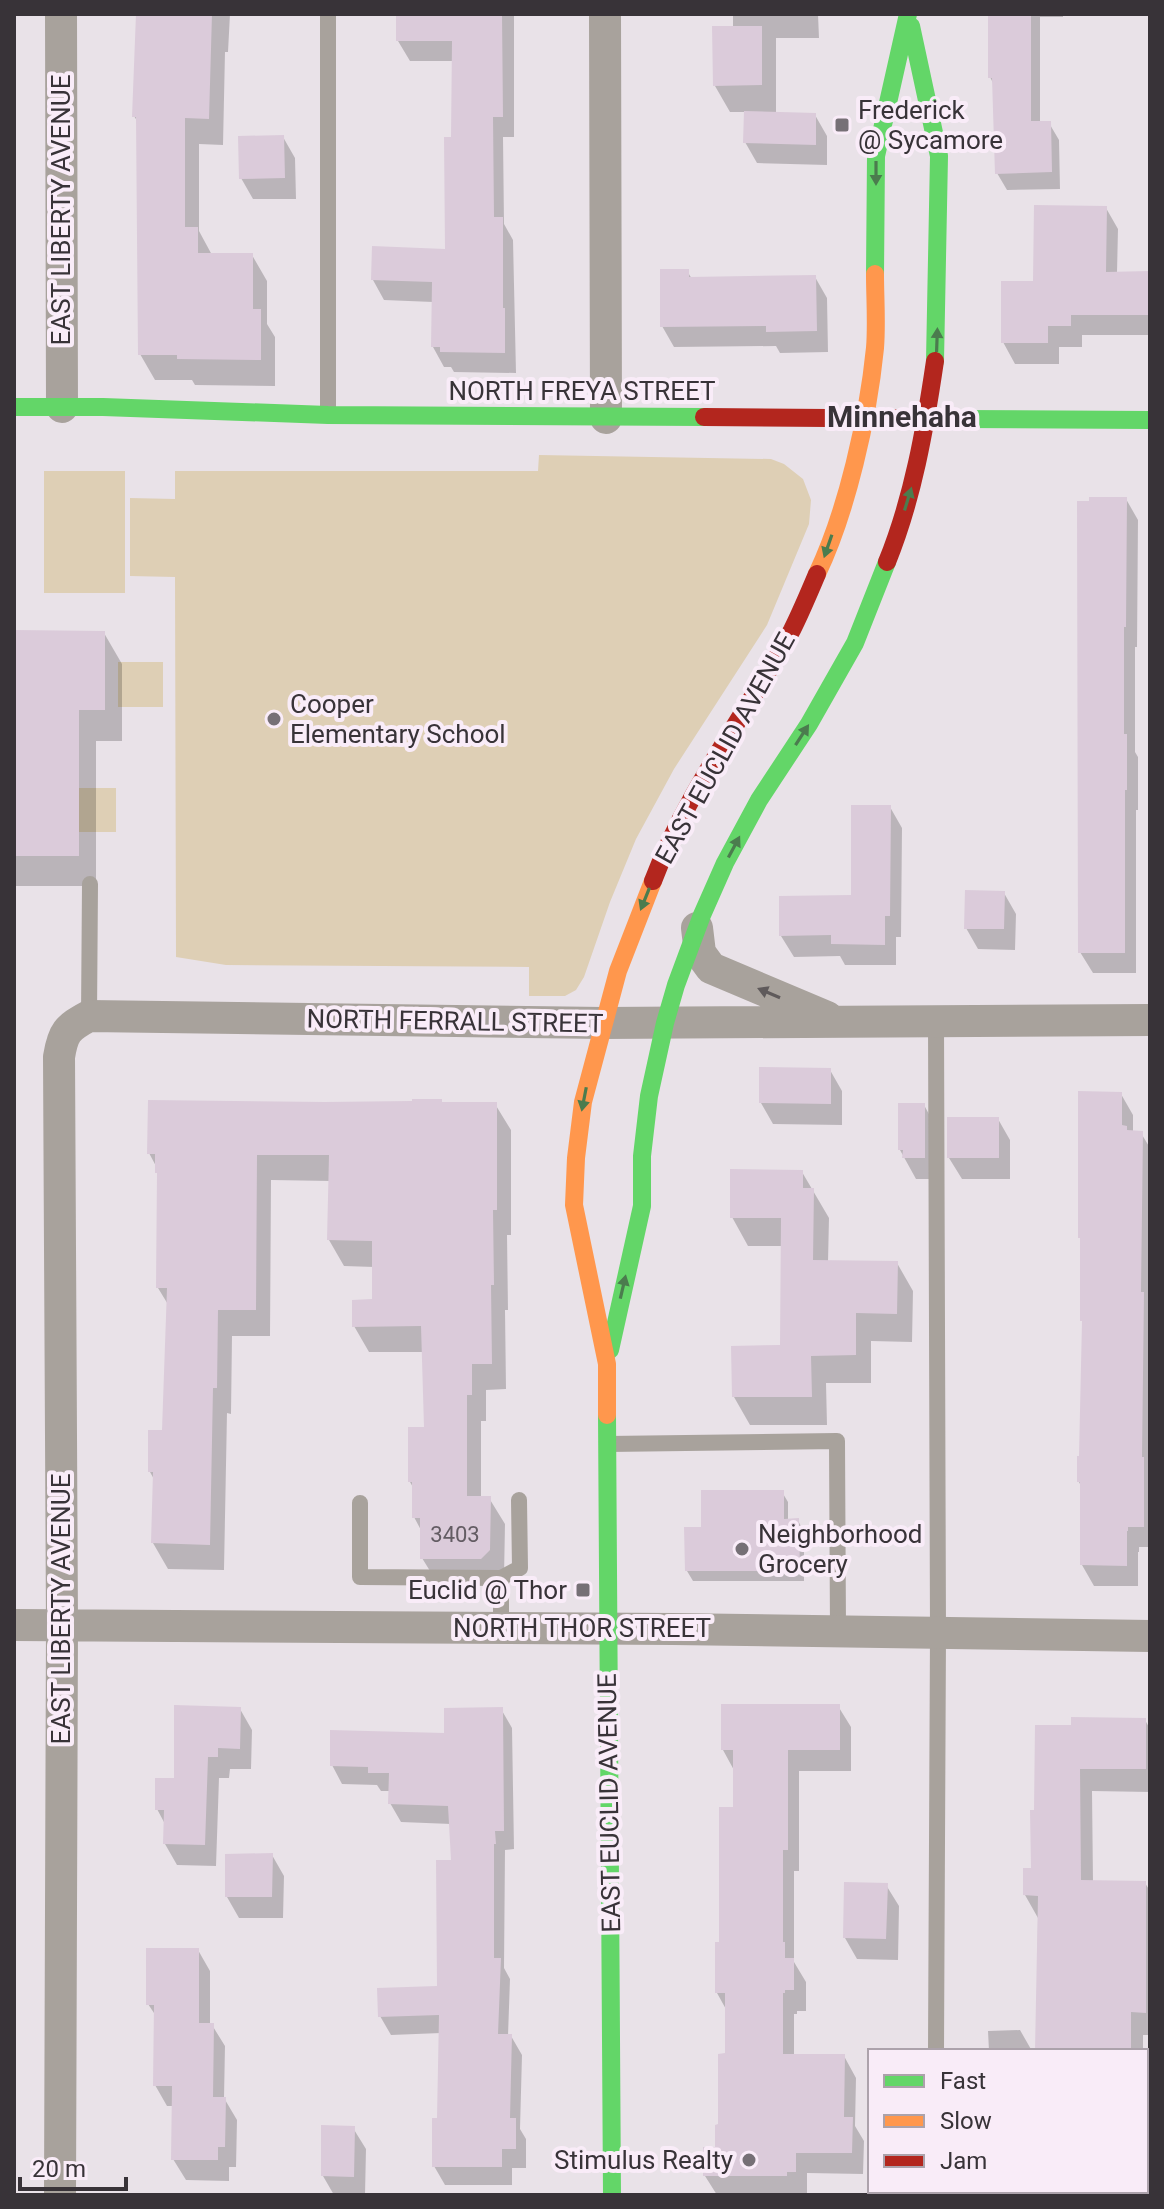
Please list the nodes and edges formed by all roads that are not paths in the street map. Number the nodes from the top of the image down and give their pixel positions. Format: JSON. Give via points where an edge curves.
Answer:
{"nodes":[{"id":1,"x":61,"y":14,"type":"edge"},
{"id":2,"x":328,"y":14,"type":"edge"},
{"id":3,"x":605,"y":14,"type":"edge"},
{"id":4,"x":908,"y":14,"type":"edge"},
{"id":5,"x":14,"y":407,"type":"edge"},
{"id":6,"x":62,"y":407,"type":"junction"},
{"id":7,"x":328,"y":415,"type":"junction"},
{"id":8,"x":865,"y":417,"type":"junction"},
{"id":9,"x":606,"y":418,"type":"junction"},
{"id":10,"x":927,"y":418,"type":"junction"},
{"id":11,"x":1150,"y":420,"type":"edge"},
{"id":12,"x":90,"y":884,"type":"dead end"},
{"id":13,"x":697,"y":928,"type":"junction"},
{"id":14,"x":1150,"y":1020,"type":"edge"},
{"id":15,"x":80,"y":1021,"type":"junction"},
{"id":16,"x":936,"y":1022,"type":"junction"},
{"id":17,"x":603,"y":1023,"type":"junction"},
{"id":18,"x":665,"y":1023,"type":"junction"},
{"id":19,"x":841,"y":1023,"type":"junction"},
{"id":20,"x":607,"y":1364,"type":"junction"},
{"id":21,"x":607,"y":1444,"type":"junction"},
{"id":22,"x":519,"y":1500,"type":"dead end"},
{"id":23,"x":360,"y":1503,"type":"dead end"},
{"id":24,"x":501,"y":1578,"type":"junction"},
{"id":25,"x":14,"y":1625,"type":"edge"},
{"id":26,"x":62,"y":1625,"type":"junction"},
{"id":27,"x":501,"y":1628,"type":"junction"},
{"id":28,"x":607,"y":1628,"type":"junction"},
{"id":29,"x":838,"y":1631,"type":"junction"},
{"id":30,"x":938,"y":1633,"type":"junction"},
{"id":31,"x":1150,"y":1636,"type":"edge"},
{"id":32,"x":936,"y":2049,"type":"edge"},
{"id":33,"x":60,"y":2195,"type":"edge"},
{"id":34,"x":612,"y":2195,"type":"edge"}],
"edges":[{"from":1,"to":6,"type":"street","name":"EAST LIBERTY AVENUE"},
{"from":2,"to":7,"type":"lane"},
{"from":3,"to":9,"type":"street"},
{"from":4,"to":8,"type":"main road","name":"EAST EUCLID AVENUE","one_way":true,"via":[[876,156],[875,346]]},
{"from":10,"to":4,"type":"main road","name":"EAST EUCLID AVENUE","one_way":true,"via":[[937,350],[939,156]]},
{"from":5,"to":6,"type":"main road","name":"NORTH FREYA STREET"},
{"from":6,"to":7,"type":"main road","name":"NORTH FREYA STREET"},
{"from":7,"to":9,"type":"main road","name":"NORTH FREYA STREET"},
{"from":8,"to":9,"type":"main road","name":"NORTH FREYA STREET"},
{"from":8,"to":10,"type":"main road","name":"NORTH FREYA STREET"},
{"from":8,"to":17,"type":"main road","name":"EAST EUCLID AVENUE","one_way":true,"via":[[825,558],[792,629],[666,846]]},
{"from":10,"to":11,"type":"main road","name":"NORTH FREYA STREET"},
{"from":13,"to":10,"type":"main road","name":"EAST EUCLID AVENUE","one_way":true,"via":[[759,800],[855,643],[894,541]]},
{"from":12,"to":15,"type":"lane"},
{"from":13,"to":18,"type":"main road","name":"EAST EUCLID AVENUE"},
{"from":19,"to":13,"type":"street","name":"NORTH FERRALL STREET","one_way":true,"via":[[711,968],[700,953]]},
{"from":14,"to":16,"type":"street","name":"NORTH FERRALL STREET"},
{"from":15,"to":17,"type":"street","name":"NORTH FERRALL STREET"},
{"from":15,"to":26,"type":"street","name":"EAST LIBERTY AVENUE","via":[[62,1041],[59,1057]]},
{"from":16,"to":19,"type":"street","name":"NORTH FERRALL STREET"},
{"from":16,"to":30,"type":"lane"},
{"from":17,"to":18,"type":"street","name":"NORTH FERRALL STREET"},
{"from":17,"to":20,"type":"main road","name":"EAST EUCLID AVENUE","one_way":true,"via":[[583,1102],[574,1205]]},
{"from":18,"to":19,"type":"street","name":"NORTH FERRALL STREET"},
{"from":20,"to":18,"type":"main road","name":"EAST EUCLID AVENUE","one_way":true,"via":[[642,1206],[649,1096]]},
{"from":20,"to":21,"type":"main road","name":"EAST EUCLID AVENUE"},
{"from":21,"to":28,"type":"main road","name":"EAST EUCLID AVENUE"},
{"from":21,"to":29,"type":"lane","via":[[837,1441]]},
{"from":22,"to":24,"type":"lane","via":[[520,1568]]},
{"from":23,"to":24,"type":"lane","via":[[360,1577]]},
{"from":24,"to":27,"type":"lane"},
{"from":25,"to":26,"type":"street","name":"NORTH THOR STREET"},
{"from":26,"to":27,"type":"street","name":"NORTH THOR STREET"},
{"from":26,"to":33,"type":"street","name":"EAST LIBERTY AVENUE"},
{"from":27,"to":28,"type":"street","name":"NORTH THOR STREET"},
{"from":28,"to":29,"type":"street","name":"NORTH THOR STREET"},
{"from":28,"to":34,"type":"main road","name":"EAST EUCLID AVENUE"},
{"from":29,"to":30,"type":"street","name":"NORTH THOR STREET"},
{"from":30,"to":31,"type":"street","name":"NORTH THOR STREET"},
{"from":30,"to":32,"type":"lane"}]}
